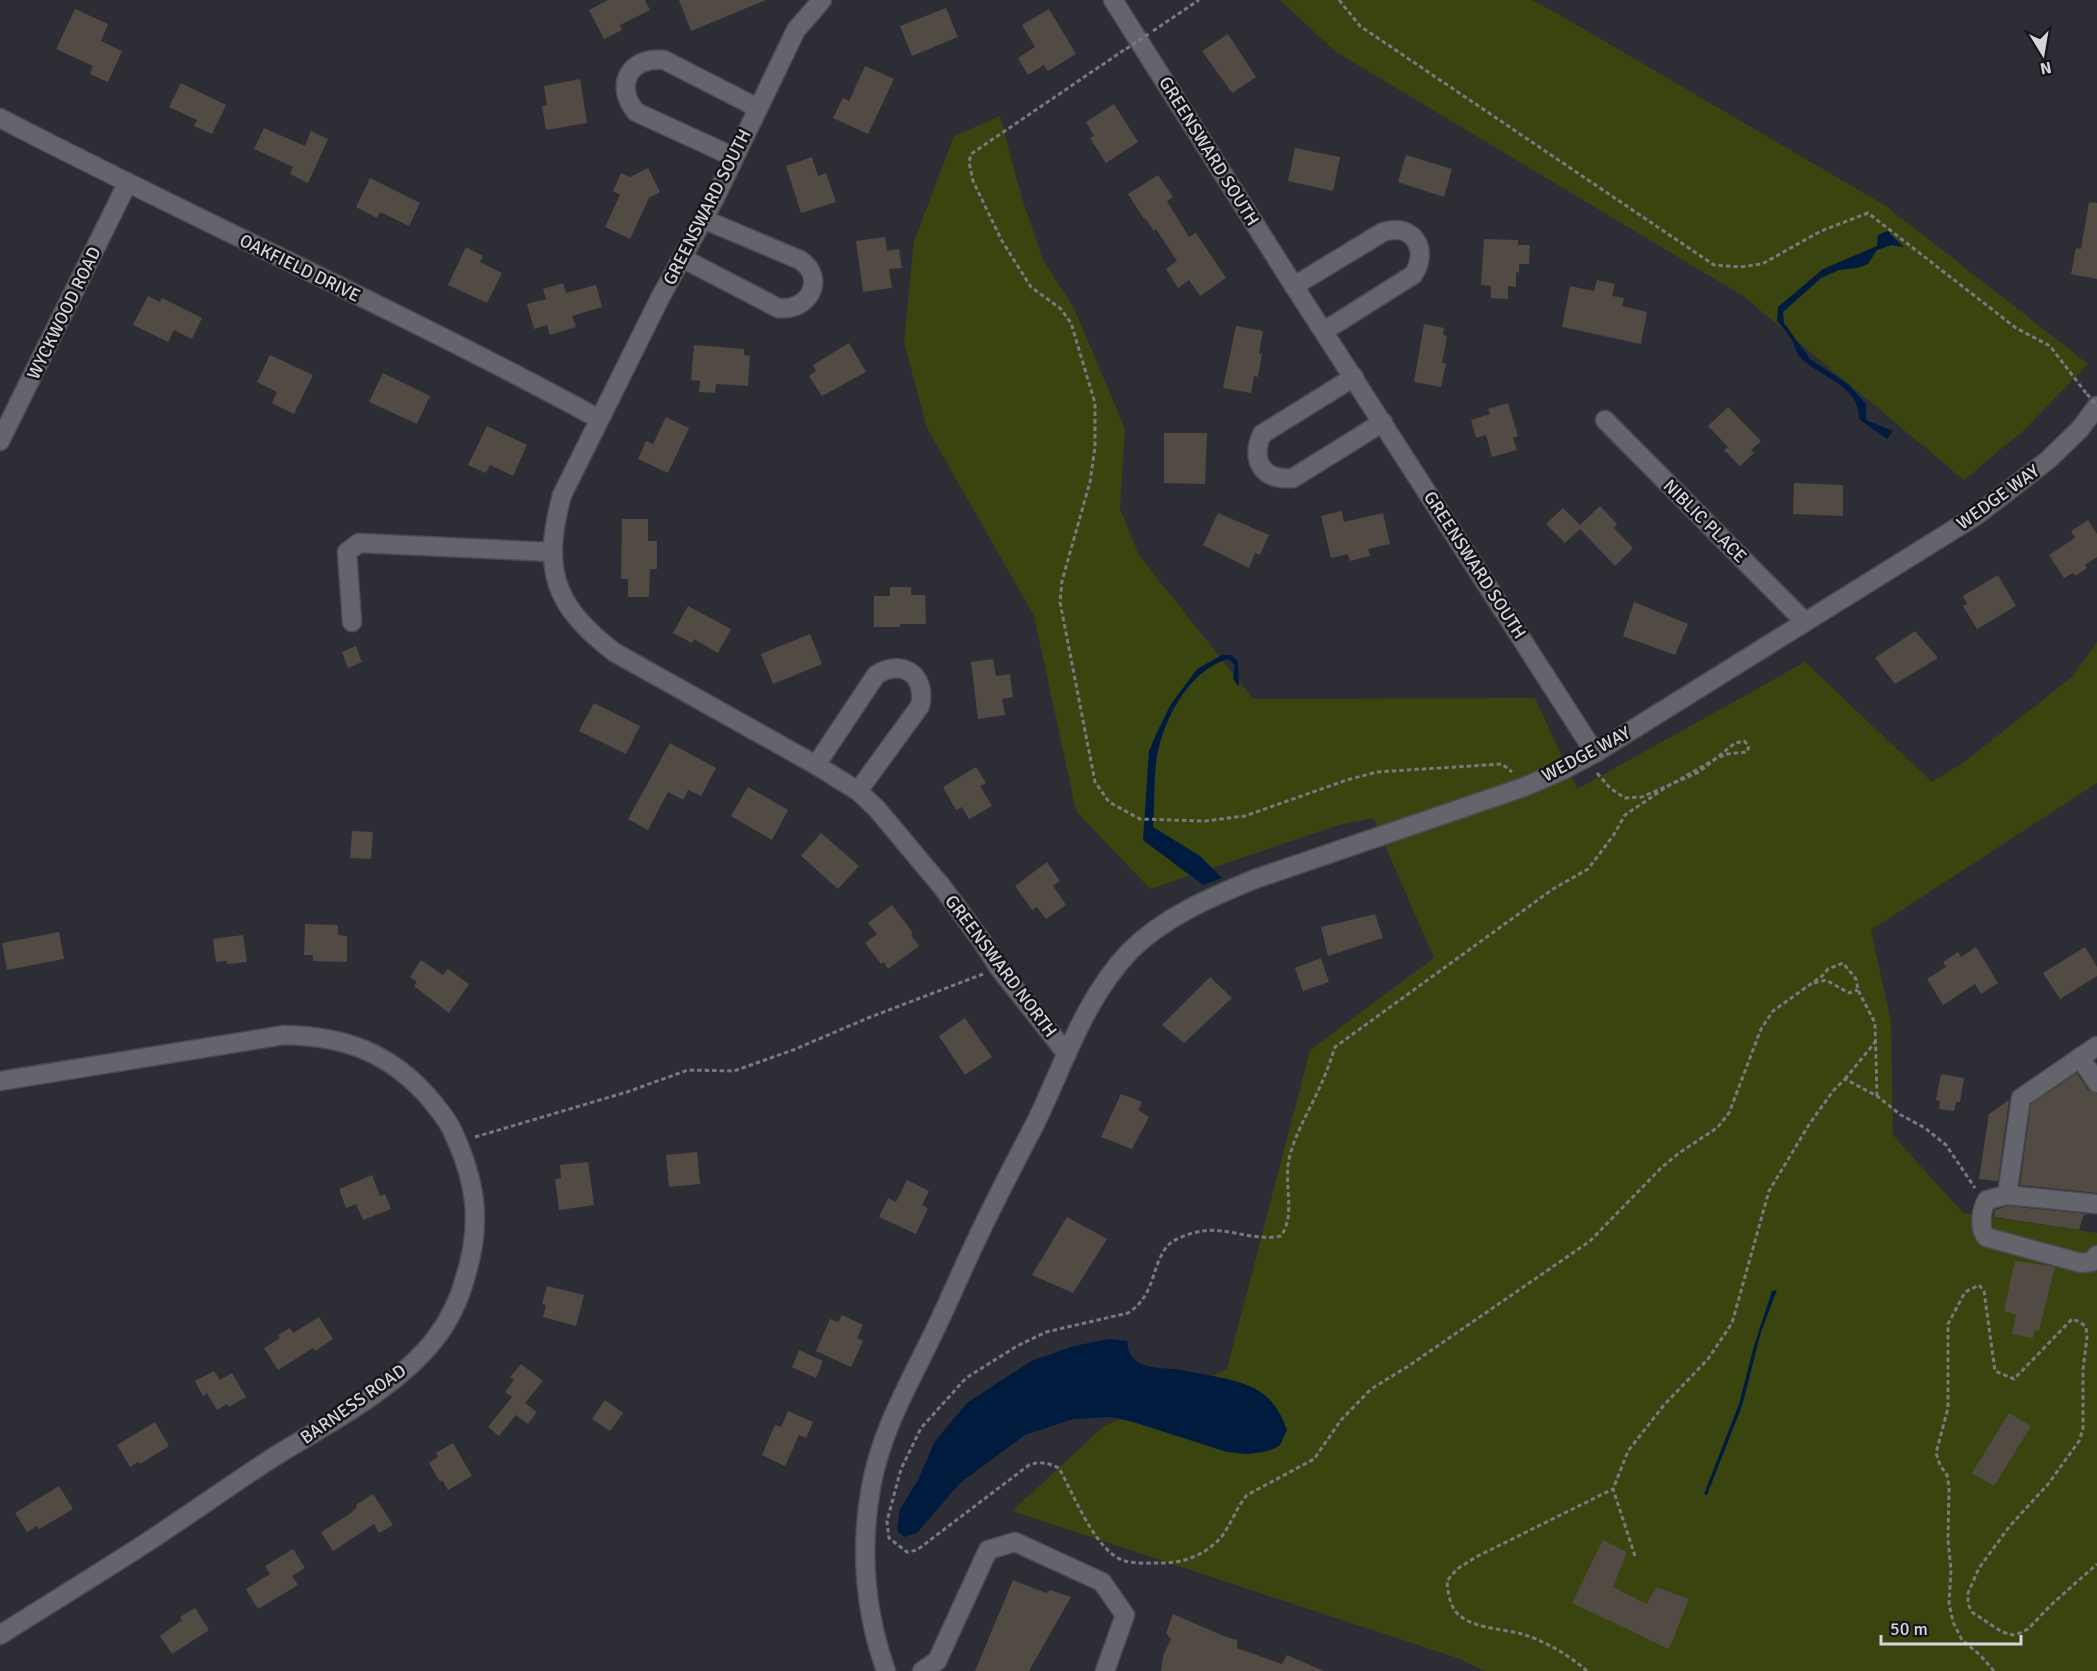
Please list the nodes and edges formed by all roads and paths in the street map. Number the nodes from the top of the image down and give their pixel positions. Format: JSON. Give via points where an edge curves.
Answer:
{"nodes":[{"id":1,"x":822,"y":0,"type":"edge"},
{"id":2,"x":1113,"y":0,"type":"edge"},
{"id":3,"x":1199,"y":0,"type":"edge"},
{"id":4,"x":1339,"y":0,"type":"edge"},
{"id":5,"x":758,"y":108,"type":"junction"},
{"id":6,"x":0,"y":118,"type":"edge"},
{"id":7,"x":734,"y":158,"type":"junction"},
{"id":8,"x":127,"y":184,"type":"junction"},
{"id":9,"x":703,"y":219,"type":"junction"},
{"id":10,"x":682,"y":258,"type":"junction"},
{"id":11,"x":1294,"y":286,"type":"junction"},
{"id":12,"x":1324,"y":332,"type":"junction"},
{"id":13,"x":1354,"y":377,"type":"junction"},
{"id":14,"x":2094,"y":409,"type":"edge"},
{"id":15,"x":599,"y":419,"type":"junction"},
{"id":16,"x":1605,"y":420,"type":"dead end"},
{"id":17,"x":1383,"y":422,"type":"junction"},
{"id":18,"x":0,"y":441,"type":"edge"},
{"id":19,"x":552,"y":552,"type":"junction"},
{"id":20,"x":352,"y":622,"type":"dead end"},
{"id":21,"x":1805,"y":622,"type":"junction"},
{"id":22,"x":1715,"y":759,"type":"junction"},
{"id":23,"x":1593,"y":760,"type":"junction"},
{"id":24,"x":816,"y":765,"type":"junction"},
{"id":25,"x":1524,"y":787,"type":"junction"},
{"id":26,"x":1665,"y":788,"type":"junction"},
{"id":27,"x":858,"y":791,"type":"junction"},
{"id":28,"x":999,"y":968,"type":"junction"},
{"id":29,"x":1812,"y":984,"type":"junction"},
{"id":30,"x":1858,"y":990,"type":"junction"},
{"id":31,"x":1877,"y":1041,"type":"junction"},
{"id":32,"x":2097,"y":1046,"type":"edge"},
{"id":33,"x":1067,"y":1054,"type":"junction"},
{"id":34,"x":2080,"y":1057,"type":"junction"},
{"id":35,"x":1845,"y":1079,"type":"junction"},
{"id":36,"x":0,"y":1081,"type":"edge"},
{"id":37,"x":2097,"y":1083,"type":"edge"},
{"id":38,"x":1876,"y":1096,"type":"junction"},
{"id":39,"x":458,"y":1142,"type":"junction"},
{"id":40,"x":2007,"y":1195,"type":"junction"},
{"id":41,"x":2097,"y":1204,"type":"edge"},
{"id":42,"x":1984,"y":1206,"type":"junction"},
{"id":43,"x":2097,"y":1255,"type":"edge"},
{"id":44,"x":1613,"y":1489,"type":"junction"},
{"id":45,"x":1635,"y":1556,"type":"dead end"},
{"id":46,"x":2097,"y":1564,"type":"edge"},
{"id":47,"x":0,"y":1635,"type":"edge"},
{"id":48,"x":886,"y":1671,"type":"edge"},
{"id":49,"x":922,"y":1671,"type":"edge"},
{"id":50,"x":1105,"y":1671,"type":"edge"},
{"id":51,"x":1587,"y":1671,"type":"edge"},
{"id":52,"x":1994,"y":1671,"type":"edge"}],
"edges":[{"from":1,"to":5,"type":"street","name":"GREENSWARD SOUTH","via":[[796,30]]},
{"from":2,"to":11,"type":"street","name":"GREENSWARD SOUTH"},
{"from":3,"to":25,"type":"path","bridge":true,"via":[[971,154],[969,162],[973,181],[1025,278],[1071,323],[1095,403],[1090,482],[1062,581],[1060,602],[1095,782],[1109,802],[1127,813],[1140,819],[1168,821],[1245,816],[1377,772],[1502,764]]},
{"from":4,"to":14,"type":"path","via":[[1360,26],[1714,265],[1762,264],[1821,231],[1868,213],[2016,328],[2050,346]]},
{"from":5,"to":7,"type":"street","name":"GREENSWARD SOUTH"},
{"from":5,"to":7,"type":"street","via":[[664,60],[642,62],[627,79],[625,92],[636,112]]},
{"from":6,"to":8,"type":"street","name":"OAKFIELD DRIVE"},
{"from":7,"to":9,"type":"street","name":"GREENSWARD SOUTH"},
{"from":8,"to":15,"type":"street","name":"OAKFIELD DRIVE","via":[[448,340]]},
{"from":8,"to":18,"type":"street","name":"WYCKWOOD ROAD"},
{"from":9,"to":10,"type":"street","name":"GREENSWARD SOUTH"},
{"from":9,"to":10,"type":"street","via":[[800,260],[810,271],[812,291],[798,306],[778,308]]},
{"from":10,"to":15,"type":"street","name":"GREENSWARD SOUTH"},
{"from":11,"to":12,"type":"street","name":"GREENSWARD SOUTH"},
{"from":11,"to":12,"type":"street","via":[[1383,232],[1403,231],[1419,244],[1422,256],[1413,275]]},
{"from":12,"to":13,"type":"street","name":"GREENSWARD SOUTH"},
{"from":13,"to":17,"type":"street","name":"GREENSWARD SOUTH"},
{"from":13,"to":17,"type":"street","via":[[1262,434],[1257,446],[1261,467],[1271,476],[1293,478]]},
{"from":14,"to":21,"type":"street","name":"WEDGE WAY","via":[[2048,460],[1977,515]]},
{"from":15,"to":19,"type":"street","name":"GREENSWARD NORTH","via":[[562,495]]},
{"from":16,"to":21,"type":"street","name":"NIBLIC PLACE"},
{"from":17,"to":23,"type":"street","name":"GREENSWARD SOUTH"},
{"from":19,"to":20,"type":"street","via":[[359,543],[347,552]]},
{"from":19,"to":24,"type":"street","name":"GREENSWARD NORTH","via":[[561,593],[590,634],[614,652]]},
{"from":21,"to":23,"type":"street","name":"WEDGE WAY"},
{"from":22,"to":22,"type":"path","via":[[1747,752],[1749,746],[1744,741],[1735,743]]},
{"from":22,"to":26,"type":"path","via":[[1699,772]]},
{"from":23,"to":25,"type":"street","name":"WEDGE WAY"},
{"from":23,"to":26,"type":"path","via":[[1610,788],[1625,798],[1642,797]]},
{"from":24,"to":27,"type":"street","name":"GREENSWARD NORTH"},
{"from":24,"to":27,"type":"street","via":[[876,675],[895,667],[906,670],[921,685],[920,706]]},
{"from":25,"to":33,"type":"street","name":"WEDGE WAY","via":[[1255,879],[1194,906],[1153,932],[1124,958],[1085,1015]]},
{"from":26,"to":29,"type":"path","via":[[1625,815],[1588,869],[1553,889],[1335,1047],[1289,1155],[1290,1216],[1281,1236],[1219,1231],[1188,1234],[1165,1248],[1149,1290],[1136,1308],[1046,1332],[966,1378],[921,1428],[901,1469],[887,1521],[889,1539],[907,1552],[917,1550],[1037,1462],[1059,1468],[1099,1540],[1116,1557],[1144,1563],[1186,1561],[1214,1545],[1247,1495],[1314,1459],[1341,1420],[1371,1389],[1590,1241],[1661,1168],[1717,1128],[1729,1113],[1761,1029],[1773,1011]]},
{"from":27,"to":28,"type":"street","name":"GREENSWARD NORTH","via":[[878,809],[943,888]]},
{"from":28,"to":33,"type":"street","name":"GREENSWARD NORTH"},
{"from":28,"to":39,"type":"path","via":[[734,1071],[688,1070]]},
{"from":29,"to":30,"type":"path","via":[[1826,980],[1849,993]]},
{"from":29,"to":30,"type":"path","via":[[1828,969],[1843,963],[1856,979]]},
{"from":30,"to":31,"type":"path","via":[[1875,1023]]},
{"from":31,"to":35,"type":"path"},
{"from":31,"to":38,"type":"path"},
{"from":32,"to":34,"type":"street"},
{"from":33,"to":48,"type":"street","name":"GREENSWARD NORTH","via":[[896,1408],[879,1456],[864,1561],[872,1620]]},
{"from":34,"to":37,"type":"street"},
{"from":34,"to":40,"type":"street","via":[[2020,1098]]},
{"from":35,"to":38,"type":"path"},
{"from":35,"to":44,"type":"path","via":[[1810,1123],[1769,1191],[1731,1323],[1708,1359],[1664,1404],[1628,1451]]},
{"from":36,"to":39,"type":"street","name":"BARNESS ROAD","via":[[284,1035],[311,1035],[360,1047],[401,1071],[443,1114]]},
{"from":38,"to":42,"type":"path","via":[[1946,1145]]},
{"from":39,"to":47,"type":"street","name":"BARNESS ROAD","via":[[474,1196],[476,1235],[462,1291],[434,1340],[389,1383]]},
{"from":40,"to":41,"type":"street"},
{"from":40,"to":42,"type":"street","via":[[1987,1200]]},
{"from":42,"to":43,"type":"street","via":[[1982,1230],[1986,1237],[2081,1263],[2091,1262]]},
{"from":44,"to":45,"type":"path"},
{"from":44,"to":51,"type":"path","via":[[1476,1557],[1447,1581],[1448,1596],[1456,1611],[1468,1620],[1546,1644]]},
{"from":46,"to":52,"type":"path","via":[[2020,1633],[2002,1632],[1972,1612],[1968,1604],[1968,1593],[1979,1568],[2079,1441],[2083,1429],[2087,1337],[2085,1327],[2072,1319],[2014,1379],[1995,1371],[1984,1291],[1979,1285],[1965,1292],[1948,1323],[1948,1408],[1936,1453],[1949,1487],[1949,1603],[1953,1622],[1962,1641]]},
{"from":49,"to":50,"type":"street","via":[[937,1661],[988,1550],[1015,1542],[1102,1582],[1125,1615]]}]}
